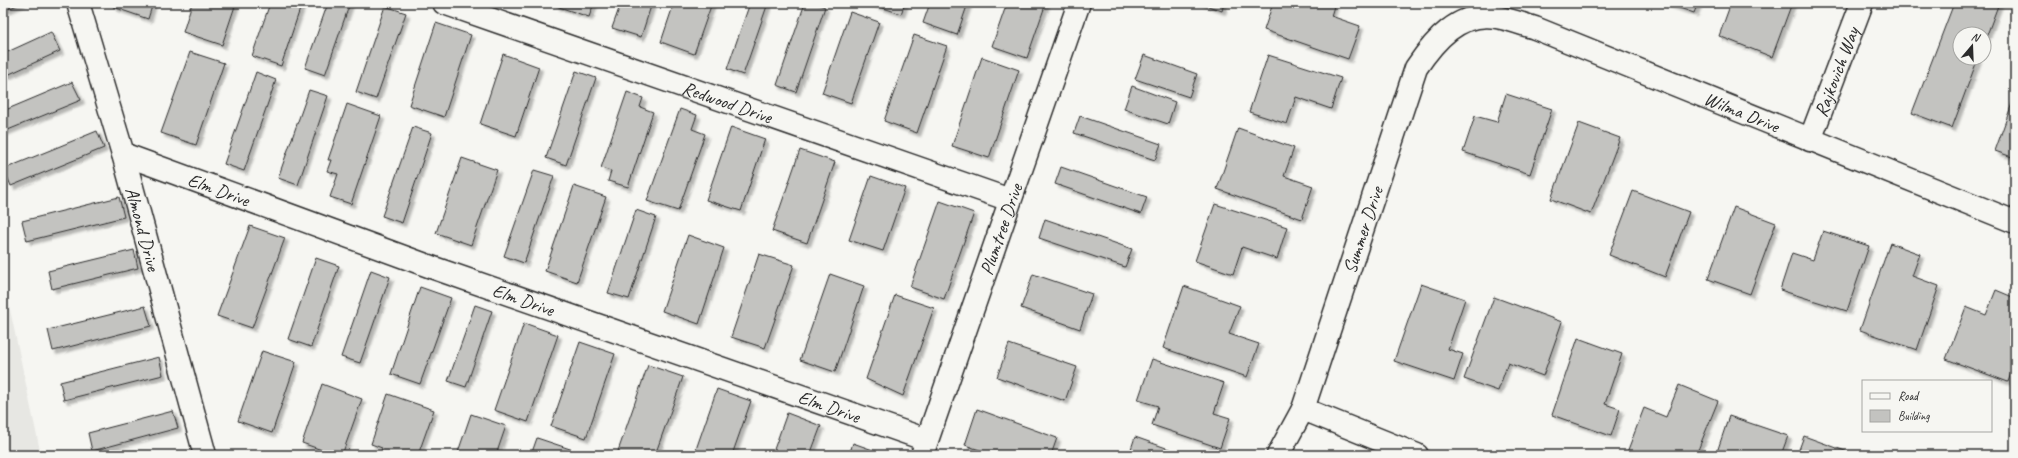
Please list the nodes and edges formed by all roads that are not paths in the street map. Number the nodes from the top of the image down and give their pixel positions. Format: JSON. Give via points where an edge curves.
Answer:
{"nodes":[{"id":1,"x":78,"y":3,"type":"edge"},
{"id":2,"x":444,"y":3,"type":"edge"},
{"id":3,"x":1079,"y":3,"type":"edge"},
{"id":4,"x":1862,"y":3,"type":"edge"},
{"id":5,"x":1466,"y":20,"type":"joint"},
{"id":6,"x":1810,"y":140,"type":"junction"},
{"id":7,"x":123,"y":154,"type":"junction"},
{"id":8,"x":1010,"y":200,"type":"junction"},
{"id":9,"x":2015,"y":222,"type":"edge"},
{"id":10,"x":1303,"y":409,"type":"junction"},
{"id":11,"x":924,"y":447,"type":"edge"},
{"id":12,"x":205,"y":455,"type":"edge"},
{"id":13,"x":1278,"y":455,"type":"edge"},
{"id":14,"x":1417,"y":455,"type":"edge"}],
"edges":[{"from":1,"to":7,"type":"street","name":"Almond Drive"},
{"from":2,"to":8,"type":"street","name":"Redwood Drive"},
{"from":3,"to":8,"type":"street","name":"Plumtree Drive"},
{"from":4,"to":6,"type":"street","name":"Rajkovich Way"},
{"from":5,"to":6,"type":"street","name":"Wilma Drive","via":[[1475,17],[1496,17],[1535,28]]},
{"from":5,"to":10,"type":"street","name":"Summer Drive","via":[[1442,34],[1416,68]]},
{"from":6,"to":9,"type":"street","name":"Wilma Drive"},
{"from":7,"to":11,"type":"street","name":"Elm Drive"},
{"from":7,"to":12,"type":"street","name":"Almond Drive"},
{"from":8,"to":11,"type":"street","name":"Plumtree Drive"},
{"from":10,"to":13,"type":"street","name":"Summer Drive"},
{"from":10,"to":14,"type":"street"}]}
